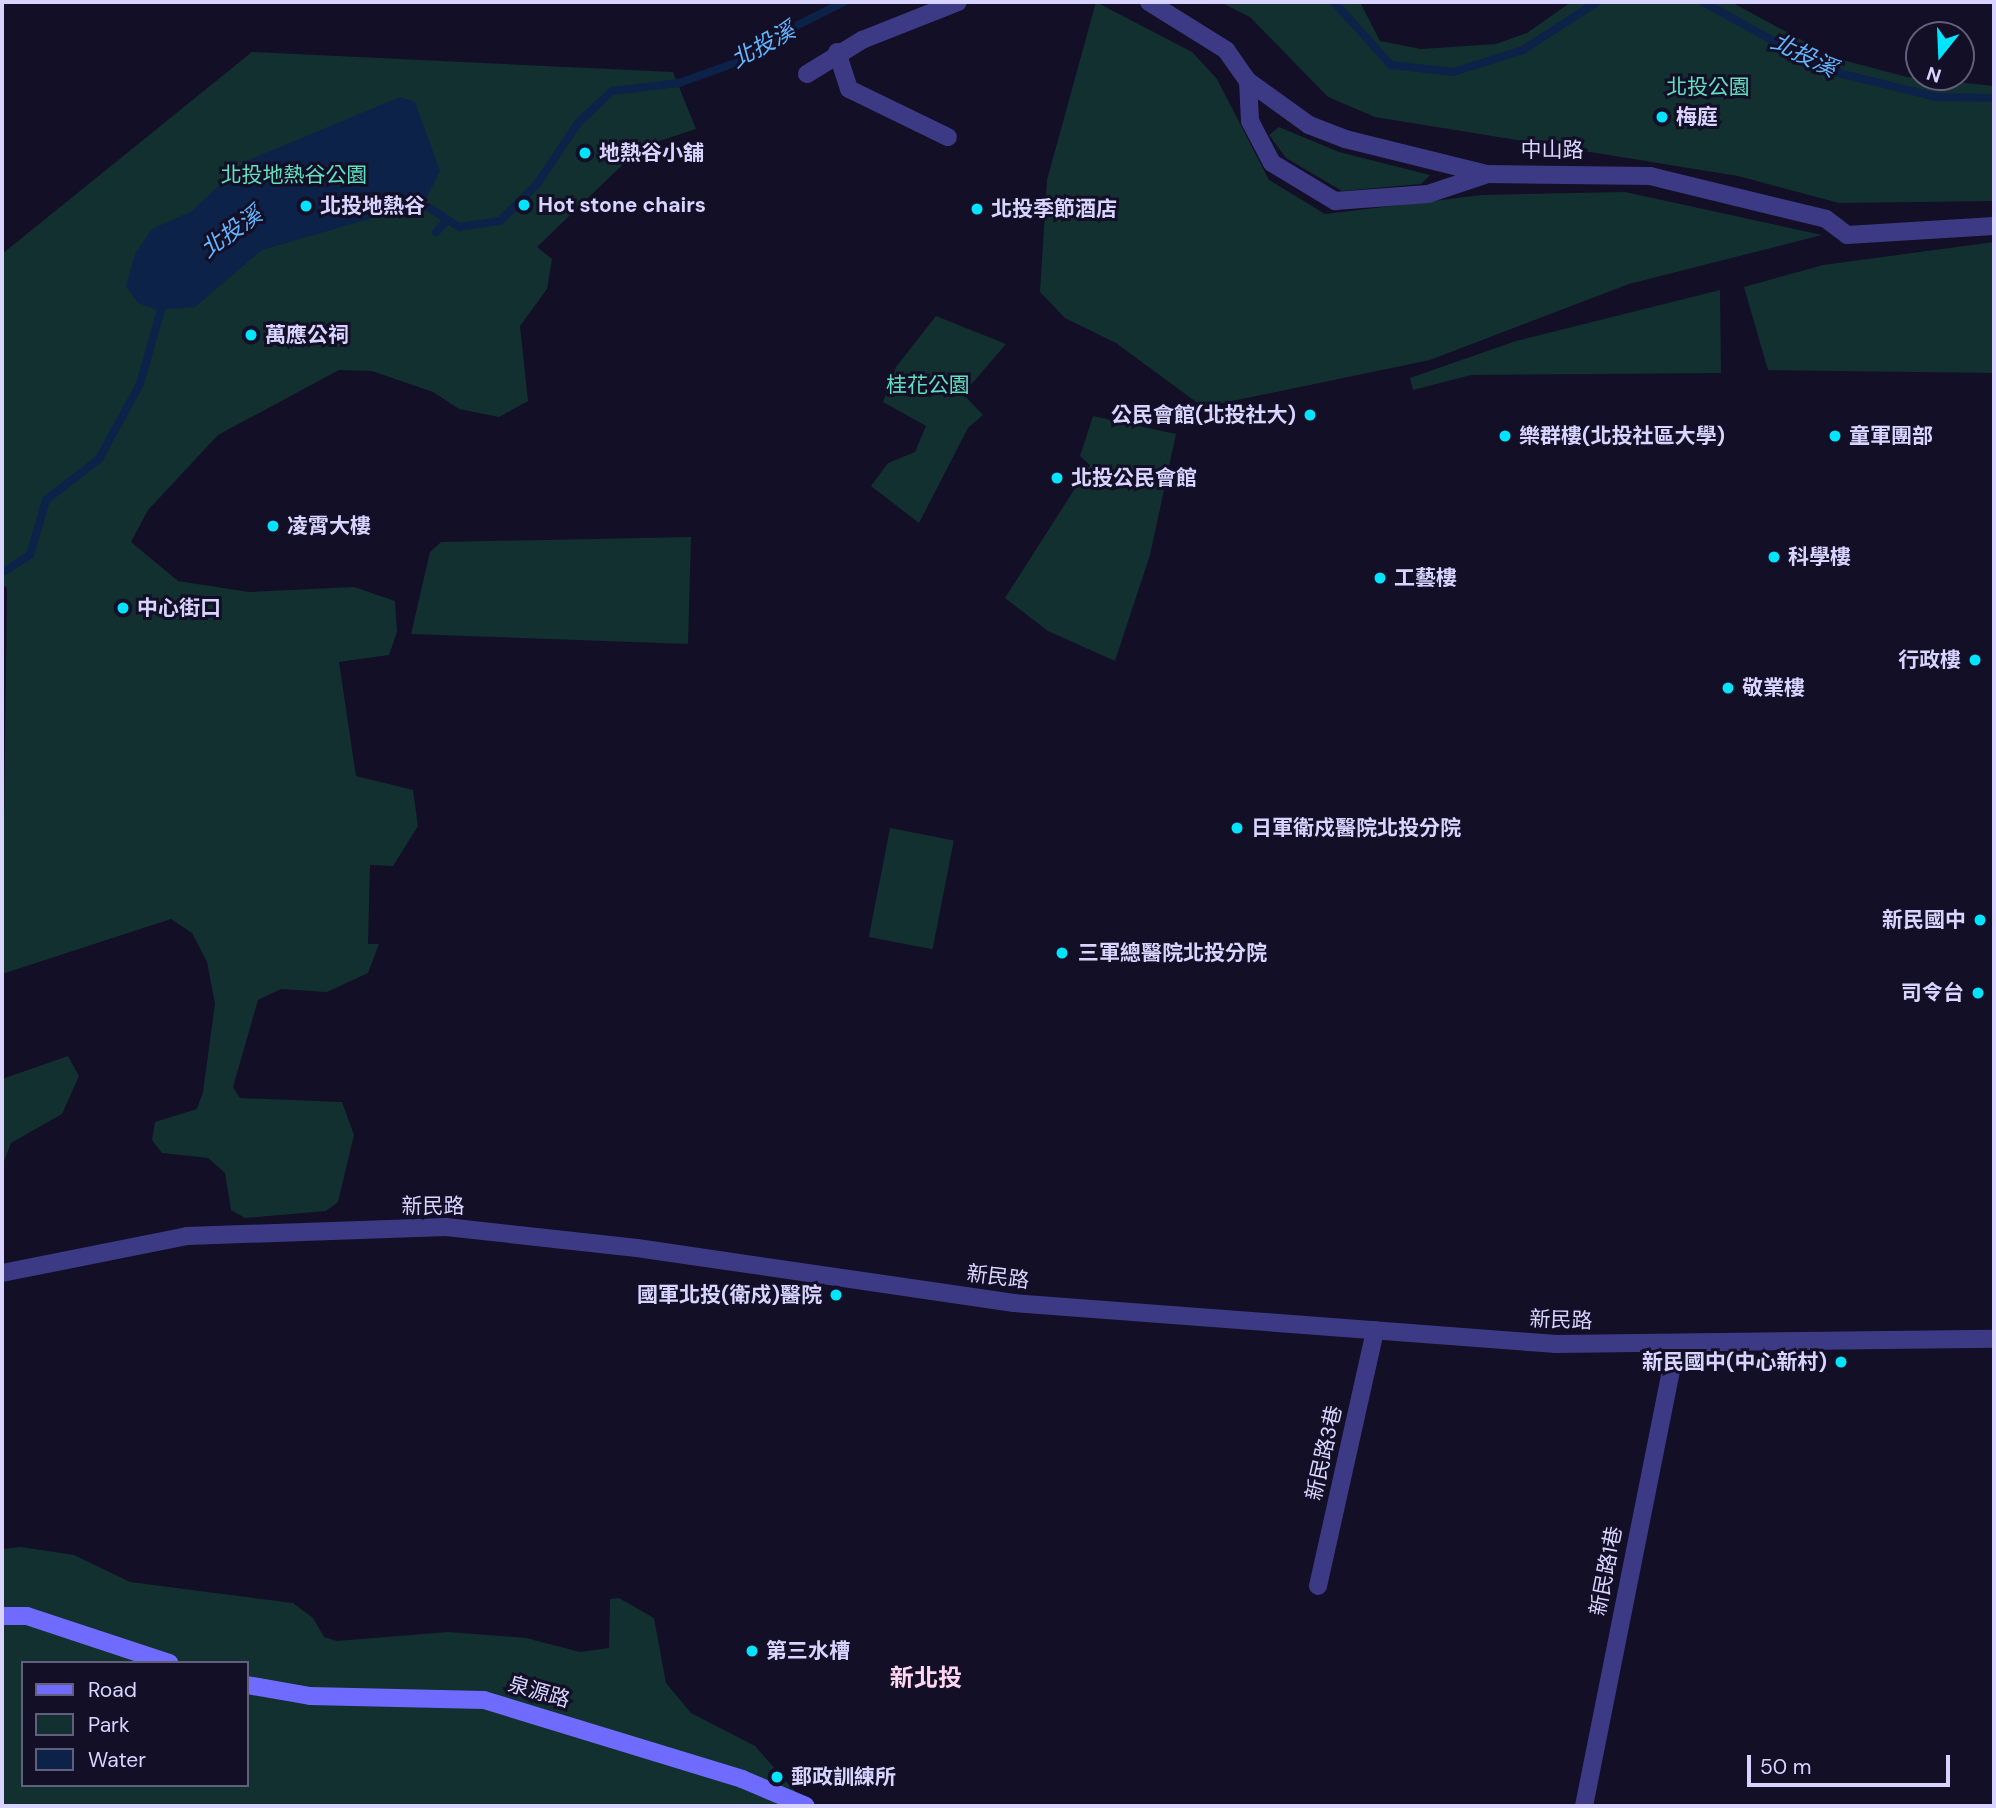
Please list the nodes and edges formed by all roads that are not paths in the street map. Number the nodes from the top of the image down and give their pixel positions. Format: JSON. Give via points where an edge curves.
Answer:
{"nodes":[{"id":1,"x":958,"y":2,"type":"edge"},
{"id":2,"x":1149,"y":2,"type":"edge"},
{"id":3,"x":837,"y":52,"type":"junction"},
{"id":4,"x":807,"y":74,"type":"dead end"},
{"id":5,"x":1248,"y":81,"type":"junction"},
{"id":6,"x":948,"y":137,"type":"dead end"},
{"id":7,"x":1486,"y":174,"type":"junction"},
{"id":8,"x":1994,"y":226,"type":"edge"},
{"id":9,"x":2,"y":1272,"type":"edge"},
{"id":10,"x":1375,"y":1330,"type":"junction"},
{"id":11,"x":1994,"y":1339,"type":"edge"},
{"id":12,"x":1676,"y":1345,"type":"junction"},
{"id":13,"x":1318,"y":1586,"type":"dead end"},
{"id":14,"x":2,"y":1616,"type":"edge"},
{"id":15,"x":163,"y":1661,"type":"edge"},
{"id":16,"x":248,"y":1685,"type":"edge"},
{"id":17,"x":806,"y":1806,"type":"edge"},
{"id":18,"x":1584,"y":1806,"type":"edge"}],
"edges":[{"from":1,"to":3,"type":"street"},
{"from":2,"to":5,"type":"street","name":"中山路","via":[[1226,50]]},
{"from":3,"to":4,"type":"street"},
{"from":3,"to":6,"type":"street","via":[[849,89]]},
{"from":5,"to":7,"type":"street","name":"中山路","via":[[1309,125],[1345,139]]},
{"from":5,"to":7,"type":"street","via":[[1250,121],[1272,163],[1335,201],[1428,194]]},
{"from":7,"to":8,"type":"street","name":"中山路","via":[[1650,176],[1826,219],[1847,235]]},
{"from":9,"to":10,"type":"street","name":"新民路","via":[[187,1236],[446,1227],[637,1248],[1014,1303]]},
{"from":10,"to":12,"type":"street","name":"新民路","via":[[1556,1344]]},
{"from":10,"to":13,"type":"street","name":"新民路3巷"},
{"from":11,"to":12,"type":"street","name":"新民路"},
{"from":12,"to":18,"type":"street","name":"新民路1巷"},
{"from":14,"to":15,"type":"street","via":[[27,1616]]},
{"from":16,"to":17,"type":"street","name":"泉源路","via":[[310,1696],[484,1700],[742,1779]]}]}
